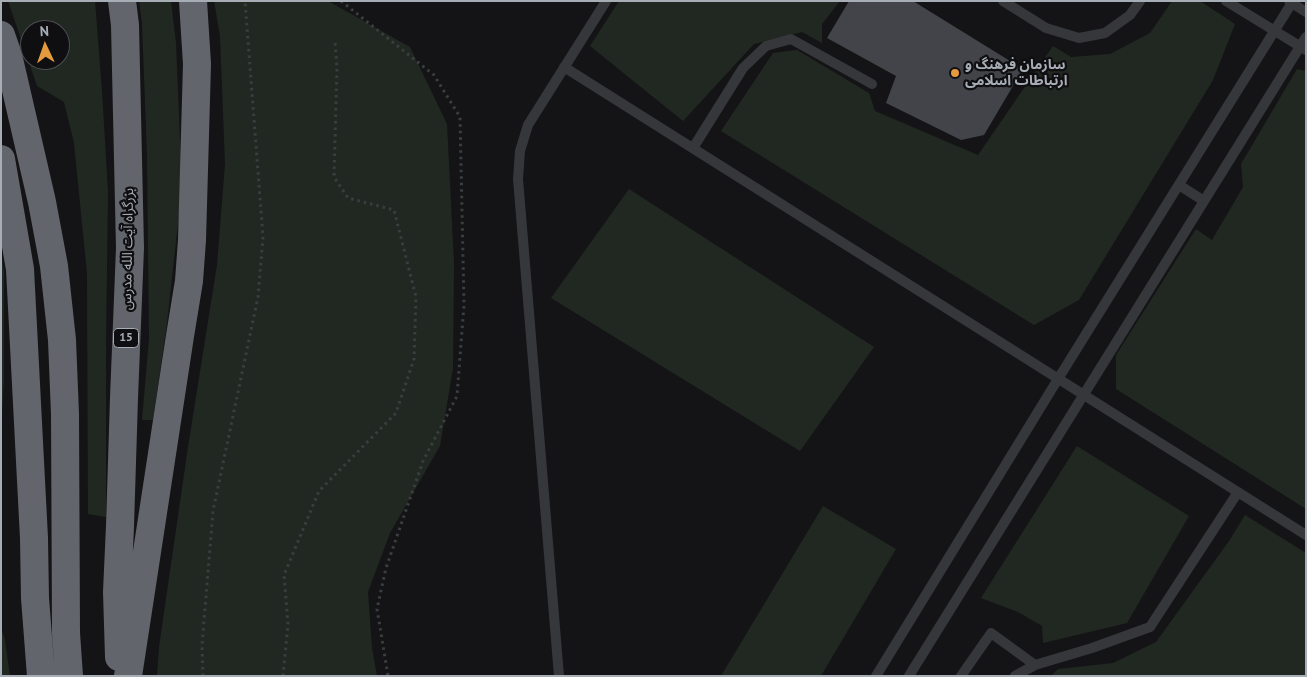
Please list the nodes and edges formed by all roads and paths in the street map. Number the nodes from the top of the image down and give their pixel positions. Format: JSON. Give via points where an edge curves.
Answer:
{"nodes":[{"id":1,"x":122,"y":1,"type":"edge"},
{"id":2,"x":193,"y":1,"type":"edge"},
{"id":3,"x":245,"y":1,"type":"edge"},
{"id":4,"x":341,"y":1,"type":"edge"},
{"id":5,"x":606,"y":1,"type":"edge"},
{"id":6,"x":1003,"y":1,"type":"edge"},
{"id":7,"x":1140,"y":1,"type":"edge"},
{"id":8,"x":1226,"y":1,"type":"edge"},
{"id":9,"x":1291,"y":2,"type":"edge"},
{"id":10,"x":1306,"y":12,"type":"edge"},
{"id":11,"x":1274,"y":31,"type":"junction"},
{"id":12,"x":1,"y":35,"type":"edge"},
{"id":13,"x":1306,"y":37,"type":"edge"},
{"id":14,"x":335,"y":42,"type":"dead end"},
{"id":15,"x":1303,"y":49,"type":"edge"},
{"id":16,"x":564,"y":67,"type":"junction"},
{"id":17,"x":872,"y":84,"type":"dead end"},
{"id":18,"x":693,"y":148,"type":"junction"},
{"id":19,"x":1,"y":159,"type":"edge"},
{"id":20,"x":1179,"y":185,"type":"junction"},
{"id":21,"x":1204,"y":201,"type":"junction"},
{"id":22,"x":1058,"y":379,"type":"junction"},
{"id":23,"x":1084,"y":394,"type":"junction"},
{"id":24,"x":1238,"y":492,"type":"junction"},
{"id":25,"x":1306,"y":535,"type":"edge"},
{"id":26,"x":1035,"y":665,"type":"junction"},
{"id":27,"x":41,"y":676,"type":"edge"},
{"id":28,"x":69,"y":676,"type":"edge"},
{"id":29,"x":120,"y":676,"type":"edge"},
{"id":30,"x":128,"y":676,"type":"edge"},
{"id":31,"x":203,"y":676,"type":"edge"},
{"id":32,"x":283,"y":676,"type":"edge"},
{"id":33,"x":388,"y":676,"type":"edge"},
{"id":34,"x":559,"y":676,"type":"edge"},
{"id":35,"x":876,"y":676,"type":"edge"},
{"id":36,"x":909,"y":676,"type":"edge"},
{"id":37,"x":961,"y":676,"type":"edge"},
{"id":38,"x":1015,"y":676,"type":"edge"}],
"edges":[{"from":1,"to":29,"type":"highway","name":"بزرگراه آیت الله مدرس","number":"15","via":[[130,248],[117,592]]},
{"from":2,"to":30,"type":"highway","via":[[197,64],[189,281]]},
{"from":3,"to":31,"type":"path","via":[[263,237],[258,297],[213,511],[202,645]]},
{"from":4,"to":33,"type":"path","via":[[434,76],[460,117],[464,306],[457,396],[423,460],[386,568],[377,610]]},
{"from":5,"to":16,"type":"lane"},
{"from":6,"to":7,"type":"lane","via":[[1046,28],[1079,38],[1105,33],[1130,15]]},
{"from":8,"to":11,"type":"lane"},
{"from":9,"to":10,"type":"lane"},
{"from":9,"to":11,"type":"lane"},
{"from":11,"to":15,"type":"lane"},
{"from":11,"to":20,"type":"lane"},
{"from":12,"to":28,"type":"highway","via":[[42,202],[54,266],[62,340]]},
{"from":13,"to":15,"type":"lane"},
{"from":14,"to":32,"type":"path","via":[[334,178],[348,198],[394,210],[416,297],[414,358],[396,412],[319,491],[284,575],[288,624]]},
{"from":15,"to":21,"type":"lane"},
{"from":16,"to":18,"type":"lane"},
{"from":16,"to":34,"type":"lane","via":[[528,125],[520,151],[518,179]]},
{"from":17,"to":18,"type":"lane","via":[[791,39],[766,46],[743,68]]},
{"from":18,"to":22,"type":"lane"},
{"from":19,"to":27,"type":"highway","via":[[20,269]]},
{"from":20,"to":21,"type":"lane"},
{"from":20,"to":22,"type":"lane"},
{"from":21,"to":23,"type":"lane"},
{"from":22,"to":23,"type":"lane"},
{"from":22,"to":35,"type":"lane"},
{"from":23,"to":24,"type":"lane"},
{"from":23,"to":36,"type":"lane"},
{"from":24,"to":25,"type":"lane"},
{"from":24,"to":26,"type":"lane","via":[[1150,627]]},
{"from":26,"to":37,"type":"lane","via":[[991,633]]},
{"from":26,"to":38,"type":"lane"}]}
